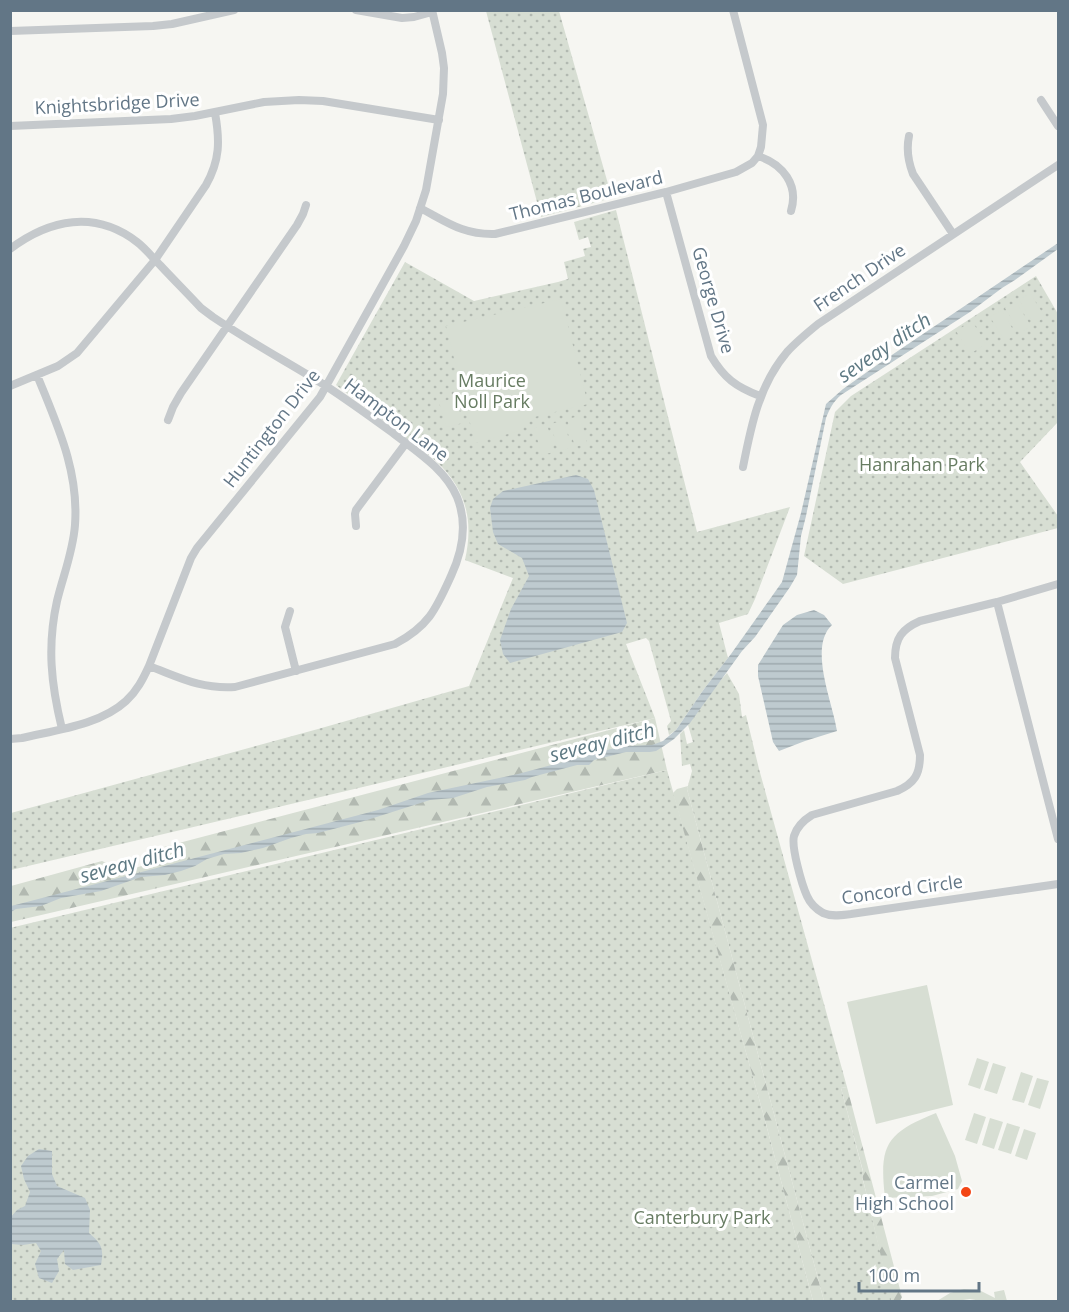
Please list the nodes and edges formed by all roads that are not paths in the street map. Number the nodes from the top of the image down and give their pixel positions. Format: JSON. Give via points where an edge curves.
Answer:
{"nodes":[{"id":1,"x":234,"y":10,"type":"edge"},
{"id":2,"x":356,"y":10,"type":"edge"},
{"id":3,"x":733,"y":10,"type":"edge"},
{"id":4,"x":432,"y":11,"type":"edge"},
{"id":5,"x":10,"y":31,"type":"edge"},
{"id":6,"x":1041,"y":100,"type":"dead end"},
{"id":7,"x":215,"y":113,"type":"junction"},
{"id":8,"x":439,"y":120,"type":"junction"},
{"id":9,"x":10,"y":126,"type":"edge"},
{"id":10,"x":1059,"y":126,"type":"edge"},
{"id":11,"x":909,"y":136,"type":"dead end"},
{"id":12,"x":758,"y":156,"type":"junction"},
{"id":13,"x":1059,"y":165,"type":"edge"},
{"id":14,"x":666,"y":192,"type":"junction"},
{"id":15,"x":306,"y":205,"type":"dead end"},
{"id":16,"x":420,"y":208,"type":"junction"},
{"id":17,"x":791,"y":211,"type":"dead end"},
{"id":18,"x":952,"y":234,"type":"junction"},
{"id":19,"x":10,"y":249,"type":"edge"},
{"id":20,"x":155,"y":260,"type":"junction"},
{"id":21,"x":228,"y":327,"type":"junction"},
{"id":22,"x":37,"y":375,"type":"junction"},
{"id":23,"x":10,"y":386,"type":"edge"},
{"id":24,"x":326,"y":386,"type":"junction"},
{"id":25,"x":760,"y":396,"type":"junction"},
{"id":26,"x":168,"y":420,"type":"dead end"},
{"id":27,"x":406,"y":443,"type":"junction"},
{"id":28,"x":743,"y":467,"type":"dead end"},
{"id":29,"x":356,"y":526,"type":"dead end"},
{"id":30,"x":1059,"y":584,"type":"edge"},
{"id":31,"x":996,"y":602,"type":"junction"},
{"id":32,"x":290,"y":611,"type":"dead end"},
{"id":33,"x":149,"y":666,"type":"junction"},
{"id":34,"x":296,"y":671,"type":"junction"},
{"id":35,"x":62,"y":729,"type":"junction"},
{"id":36,"x":10,"y":739,"type":"edge"},
{"id":37,"x":1059,"y":839,"type":"edge"},
{"id":38,"x":1059,"y":884,"type":"edge"}],
"edges":[{"from":1,"to":5,"type":"street","via":[[153,26]]},
{"from":2,"to":4,"type":"street","via":[[402,18]]},
{"from":3,"to":12,"type":"street","via":[[763,125]]},
{"from":4,"to":8,"type":"street","name":"Huntington Drive","via":[[444,68]]},
{"from":6,"to":10,"type":"street"},
{"from":7,"to":8,"type":"street","name":"Knightsbridge Drive","via":[[264,102],[300,100]]},
{"from":7,"to":9,"type":"street","name":"Knightsbridge Drive","via":[[171,119]]},
{"from":7,"to":20,"type":"street","via":[[219,147],[212,174]]},
{"from":8,"to":16,"type":"street","name":"Huntington Drive"},
{"from":11,"to":18,"type":"street","via":[[906,150],[913,174]]},
{"from":12,"to":14,"type":"street","name":"Thomas Boulevard","via":[[736,172]]},
{"from":12,"to":17,"type":"street","via":[[777,166],[791,184]]},
{"from":13,"to":18,"type":"street","name":"French Drive"},
{"from":14,"to":16,"type":"street","name":"Thomas Boulevard","via":[[495,234],[462,231]]},
{"from":14,"to":25,"type":"street","name":"George Drive","via":[[711,357],[735,384]]},
{"from":15,"to":21,"type":"street","via":[[297,225]]},
{"from":16,"to":24,"type":"street","name":"Huntington Drive","via":[[404,246]]},
{"from":18,"to":25,"type":"street","name":"French Drive","via":[[801,338],[777,365]]},
{"from":19,"to":20,"type":"street","name":"Hampton Lane","via":[[49,226],[91,223],[115,229]]},
{"from":20,"to":21,"type":"street","name":"Hampton Lane","via":[[201,308]]},
{"from":20,"to":22,"type":"street","via":[[77,353]]},
{"from":21,"to":24,"type":"street","name":"Hampton Lane"},
{"from":21,"to":26,"type":"street","via":[[181,393]]},
{"from":22,"to":23,"type":"street"},
{"from":22,"to":35,"type":"street","via":[[67,449],[76,502],[72,549],[51,640],[54,695]]},
{"from":24,"to":27,"type":"street","name":"Hampton Lane"},
{"from":24,"to":33,"type":"street","name":"Huntington Drive","via":[[197,548]]},
{"from":25,"to":28,"type":"street","name":"French Drive"},
{"from":27,"to":29,"type":"street","via":[[356,510]]},
{"from":27,"to":34,"type":"street","name":"Hampton Lane","via":[[442,473],[457,496],[462,517],[461,551],[437,606],[420,628],[395,644]]},
{"from":30,"to":31,"type":"street","name":"Concord Circle"},
{"from":31,"to":37,"type":"street"},
{"from":31,"to":38,"type":"street","name":"Concord Circle","via":[[920,621],[903,632],[895,658],[920,755],[918,773],[910,784],[897,791],[812,814],[796,830],[794,850],[811,903],[823,913],[835,915]]},
{"from":32,"to":34,"type":"street","via":[[285,627]]},
{"from":33,"to":34,"type":"street","name":"Hampton Lane","via":[[192,683],[218,688]]},
{"from":33,"to":35,"type":"street","name":"Huntington Drive","via":[[143,680],[116,709]]},
{"from":35,"to":36,"type":"street","name":"Huntington Drive"}]}
